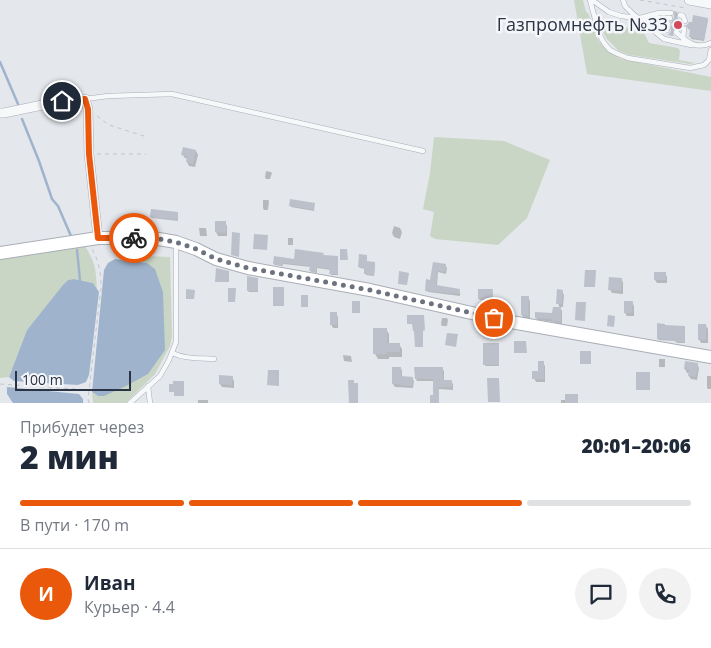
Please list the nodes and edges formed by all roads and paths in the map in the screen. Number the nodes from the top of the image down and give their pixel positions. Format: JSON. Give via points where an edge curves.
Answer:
{"nodes":[{"id":1,"x":591,"y":0,"type":"edge"},
{"id":2,"x":623,"y":0,"type":"edge"},
{"id":3,"x":640,"y":0,"type":"edge"},
{"id":4,"x":690,"y":4,"type":"edge"},
{"id":5,"x":711,"y":4,"type":"edge"},
{"id":6,"x":670,"y":15,"type":"dead end"},
{"id":7,"x":680,"y":15,"type":"dead end"},
{"id":8,"x":638,"y":18,"type":"junction"},
{"id":9,"x":685,"y":21,"type":"dead end"},
{"id":10,"x":668,"y":24,"type":"dead end"},
{"id":11,"x":684,"y":29,"type":"dead end"},
{"id":12,"x":667,"y":30,"type":"dead end"},
{"id":13,"x":676,"y":32,"type":"dead end"},
{"id":14,"x":683,"y":39,"type":"junction"},
{"id":15,"x":711,"y":43,"type":"edge"},
{"id":16,"x":691,"y":45,"type":"junction"},
{"id":17,"x":711,"y":50,"type":"edge"},
{"id":18,"x":85,"y":99,"type":"junction"},
{"id":19,"x":88,"y":109,"type":"junction"},
{"id":20,"x":0,"y":113,"type":"edge"},
{"id":21,"x":147,"y":137,"type":"dead end"},
{"id":22,"x":423,"y":151,"type":"dead end"},
{"id":23,"x":89,"y":154,"type":"junction"},
{"id":24,"x":146,"y":154,"type":"dead end"},
{"id":25,"x":93,"y":238,"type":"junction"},
{"id":26,"x":176,"y":242,"type":"junction"},
{"id":27,"x":0,"y":253,"type":"edge"},
{"id":28,"x":172,"y":353,"type":"junction"},
{"id":29,"x":711,"y":356,"type":"edge"},
{"id":30,"x":214,"y":359,"type":"dead end"},
{"id":31,"x":0,"y":384,"type":"edge"},
{"id":32,"x":148,"y":386,"type":"junction"},
{"id":33,"x":89,"y":390,"type":"junction"},
{"id":34,"x":89,"y":403,"type":"edge"},
{"id":35,"x":130,"y":403,"type":"edge"},
{"id":36,"x":150,"y":403,"type":"edge"}],
"edges":[{"from":1,"to":8,"type":"lane","via":[[609,12]]},
{"from":1,"to":17,"type":"lane","via":[[599,34],[610,50],[618,54],[690,68],[704,66]]},
{"from":2,"to":8,"type":"lane"},
{"from":3,"to":4,"type":"path"},
{"from":4,"to":5,"type":"street"},
{"from":6,"to":8,"type":"lane"},
{"from":7,"to":9,"type":"lane"},
{"from":8,"to":10,"type":"lane"},
{"from":8,"to":12,"type":"lane"},
{"from":8,"to":16,"type":"lane","via":[[664,39]]},
{"from":11,"to":14,"type":"lane"},
{"from":13,"to":14,"type":"lane"},
{"from":14,"to":16,"type":"lane"},
{"from":15,"to":16,"type":"lane"},
{"from":18,"to":19,"type":"street"},
{"from":18,"to":20,"type":"street"},
{"from":18,"to":22,"type":"lane","via":[[172,94]]},
{"from":19,"to":21,"type":"path","via":[[109,125]]},
{"from":19,"to":23,"type":"street"},
{"from":23,"to":24,"type":"path"},
{"from":23,"to":25,"type":"street"},
{"from":25,"to":26,"type":"street","via":[[153,238]]},
{"from":25,"to":27,"type":"street"},
{"from":25,"to":33,"type":"path","via":[[101,272],[101,288]]},
{"from":26,"to":28,"type":"lane","via":[[176,342]]},
{"from":26,"to":29,"type":"street","via":[[248,268],[370,290],[511,322]]},
{"from":28,"to":30,"type":"lane","via":[[189,358]]},
{"from":28,"to":32,"type":"lane","via":[[160,376]]},
{"from":31,"to":33,"type":"path"},
{"from":32,"to":35,"type":"lane"},
{"from":32,"to":36,"type":"lane"},
{"from":33,"to":34,"type":"path"}]}
